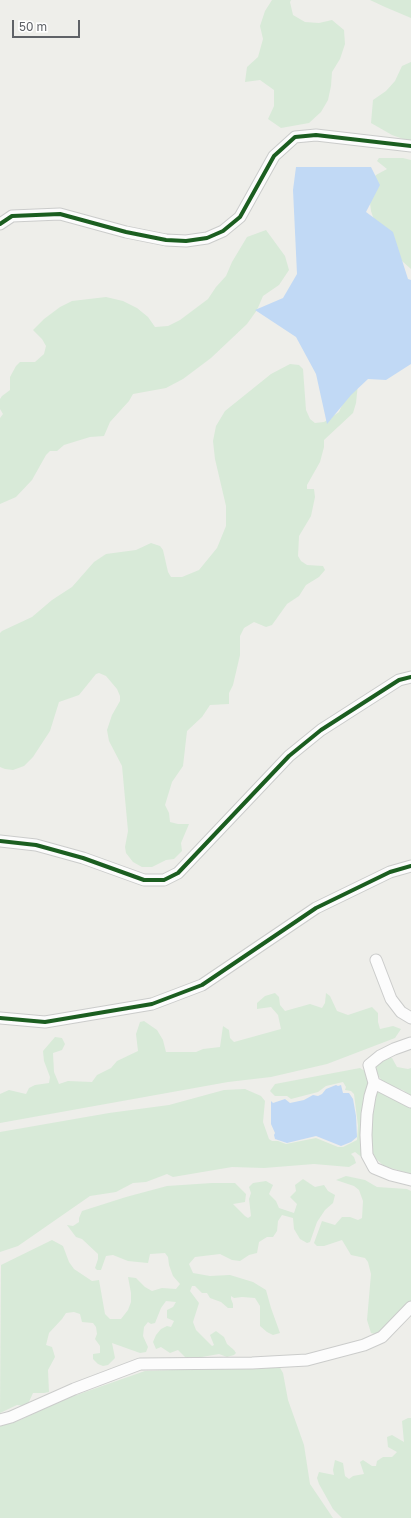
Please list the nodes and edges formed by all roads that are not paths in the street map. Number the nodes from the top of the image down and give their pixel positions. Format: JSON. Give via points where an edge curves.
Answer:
{"nodes":[{"id":1,"x":411,"y":146,"type":"edge"},
{"id":2,"x":0,"y":224,"type":"edge"},
{"id":3,"x":411,"y":677,"type":"edge"},
{"id":4,"x":0,"y":841,"type":"edge"},
{"id":5,"x":411,"y":866,"type":"edge"},
{"id":6,"x":376,"y":960,"type":"dead end"},
{"id":7,"x":0,"y":1018,"type":"edge"},
{"id":8,"x":411,"y":1018,"type":"edge"},
{"id":9,"x":411,"y":1043,"type":"edge"},
{"id":10,"x":374,"y":1083,"type":"junction"},
{"id":11,"x":411,"y":1102,"type":"edge"},
{"id":12,"x":411,"y":1180,"type":"edge"},
{"id":13,"x":411,"y":1307,"type":"edge"},
{"id":14,"x":0,"y":1420,"type":"edge"}],
"edges":[{"from":1,"to":2,"type":"street","via":[[316,135],[295,137],[274,156],[240,217],[223,231],[207,238],[166,240],[60,214],[12,216]]},
{"from":3,"to":4,"type":"street","via":[[399,680],[321,730],[289,756],[178,873],[164,880],[144,880],[70,854],[36,845]]},
{"from":5,"to":7,"type":"street","via":[[390,872],[316,908],[202,985],[152,1004],[45,1022]]},
{"from":6,"to":8,"type":"street","via":[[391,999],[401,1012]]},
{"from":9,"to":10,"type":"street","via":[[380,1056],[369,1065]]},
{"from":10,"to":11,"type":"street"},
{"from":10,"to":12,"type":"street","via":[[367,1114],[367,1155],[374,1168]]},
{"from":13,"to":14,"type":"street","via":[[382,1337],[364,1345],[307,1360],[140,1364]]}]}
